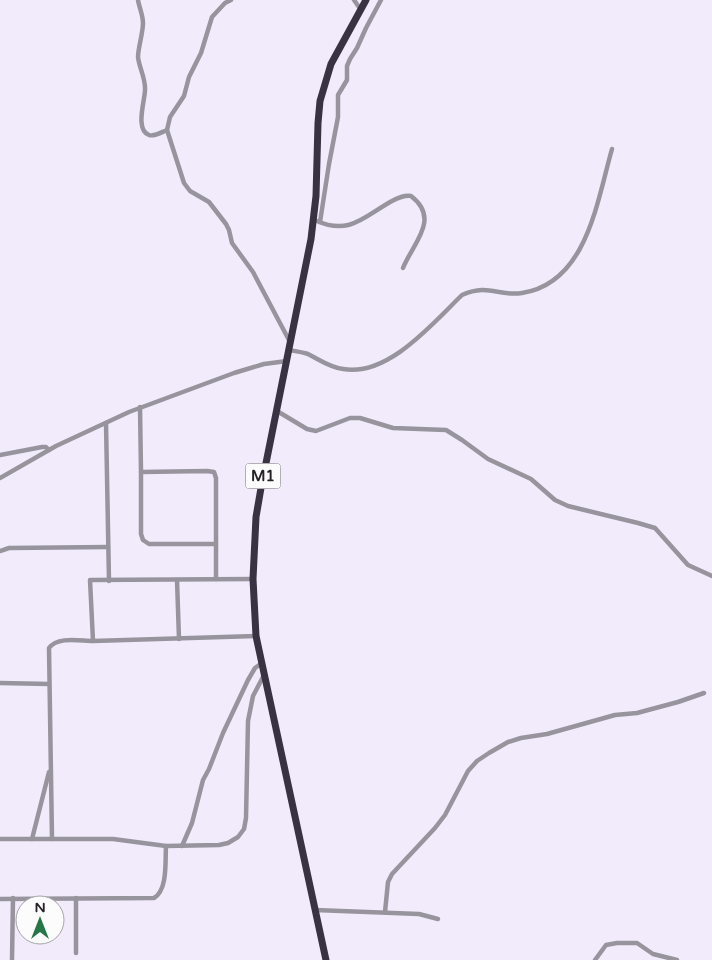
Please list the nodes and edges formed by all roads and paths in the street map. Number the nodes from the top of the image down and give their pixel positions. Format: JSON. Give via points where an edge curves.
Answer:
{"nodes":[{"id":1,"x":138,"y":0,"type":"edge"},
{"id":2,"x":231,"y":0,"type":"edge"},
{"id":3,"x":354,"y":0,"type":"edge"},
{"id":4,"x":366,"y":0,"type":"edge"},
{"id":5,"x":381,"y":0,"type":"edge"},
{"id":6,"x":361,"y":10,"type":"junction"},
{"id":7,"x":167,"y":130,"type":"junction"},
{"id":8,"x":612,"y":149,"type":"dead end"},
{"id":9,"x":317,"y":221,"type":"junction"},
{"id":10,"x":403,"y":268,"type":"dead end"},
{"id":11,"x":290,"y":347,"type":"junction"},
{"id":12,"x":287,"y":361,"type":"junction"},
{"id":13,"x":140,"y":407,"type":"junction"},
{"id":14,"x":277,"y":411,"type":"junction"},
{"id":15,"x":106,"y":423,"type":"junction"},
{"id":16,"x":49,"y":450,"type":"junction"},
{"id":17,"x":0,"y":455,"type":"edge"},
{"id":18,"x":141,"y":472,"type":"junction"},
{"id":19,"x":0,"y":478,"type":"edge"},
{"id":20,"x":216,"y":544,"type":"junction"},
{"id":21,"x":108,"y":547,"type":"junction"},
{"id":22,"x":0,"y":551,"type":"edge"},
{"id":23,"x":712,"y":576,"type":"edge"},
{"id":24,"x":216,"y":579,"type":"junction"},
{"id":25,"x":253,"y":579,"type":"junction"},
{"id":26,"x":177,"y":580,"type":"junction"},
{"id":27,"x":109,"y":581,"type":"junction"},
{"id":28,"x":256,"y":636,"type":"junction"},
{"id":29,"x":179,"y":638,"type":"junction"},
{"id":30,"x":93,"y":641,"type":"junction"},
{"id":31,"x":262,"y":663,"type":"junction"},
{"id":32,"x":265,"y":674,"type":"junction"},
{"id":33,"x":0,"y":683,"type":"edge"},
{"id":34,"x":49,"y":684,"type":"junction"},
{"id":35,"x":704,"y":693,"type":"dead end"},
{"id":36,"x":50,"y":766,"type":"junction"},
{"id":37,"x":0,"y":839,"type":"edge"},
{"id":38,"x":32,"y":839,"type":"junction"},
{"id":39,"x":52,"y":839,"type":"junction"},
{"id":40,"x":166,"y":846,"type":"junction"},
{"id":41,"x":182,"y":846,"type":"junction"},
{"id":42,"x":13,"y":898,"type":"junction"},
{"id":43,"x":76,"y":898,"type":"junction"},
{"id":44,"x":0,"y":899,"type":"edge"},
{"id":45,"x":316,"y":910,"type":"junction"},
{"id":46,"x":385,"y":912,"type":"junction"},
{"id":47,"x":438,"y":919,"type":"dead end"},
{"id":48,"x":76,"y":953,"type":"dead end"},
{"id":49,"x":12,"y":960,"type":"edge"},
{"id":50,"x":326,"y":960,"type":"edge"},
{"id":51,"x":595,"y":960,"type":"edge"},
{"id":52,"x":676,"y":960,"type":"edge"}],
"edges":[{"from":1,"to":7,"type":"street","via":[[143,22],[138,57],[146,86],[143,126],[149,136]]},
{"from":2,"to":7,"type":"street","via":[[212,16],[184,96],[170,117]]},
{"from":3,"to":6,"type":"street"},
{"from":4,"to":6,"type":"highway","number":"M1"},
{"from":5,"to":9,"type":"street","via":[[350,59],[347,80],[338,96],[338,117]]},
{"from":6,"to":9,"type":"highway","number":"M1","via":[[331,64],[320,101]]},
{"from":7,"to":11,"type":"street","via":[[184,183],[190,191],[209,202],[226,224],[232,243],[254,272]]},
{"from":8,"to":11,"type":"street","via":[[587,237],[568,268],[553,281],[521,293],[486,289],[462,295],[400,353],[362,369],[331,367]]},
{"from":9,"to":10,"type":"street","via":[[336,226],[356,223],[393,200],[411,196],[423,210],[424,222],[420,239]]},
{"from":9,"to":11,"type":"highway","number":"M1"},
{"from":11,"to":12,"type":"highway","number":"M1"},
{"from":12,"to":13,"type":"street","via":[[234,373]]},
{"from":12,"to":14,"type":"highway","number":"M1"},
{"from":13,"to":15,"type":"street"},
{"from":13,"to":18,"type":"street"},
{"from":14,"to":23,"type":"street","via":[[316,431],[341,420],[360,418],[393,428],[446,430],[488,459],[531,479],[555,500],[655,528],[688,565]]},
{"from":14,"to":25,"type":"highway","number":"M1","via":[[257,510]]},
{"from":15,"to":16,"type":"street"},
{"from":15,"to":21,"type":"street"},
{"from":16,"to":17,"type":"street","via":[[42,447]]},
{"from":16,"to":19,"type":"street"},
{"from":18,"to":20,"type":"street","via":[[143,540],[148,544]]},
{"from":18,"to":20,"type":"street","via":[[214,472]]},
{"from":20,"to":24,"type":"street"},
{"from":21,"to":22,"type":"street","via":[[10,548]]},
{"from":21,"to":27,"type":"street"},
{"from":24,"to":25,"type":"street"},
{"from":24,"to":26,"type":"street"},
{"from":25,"to":28,"type":"highway","number":"M1"},
{"from":26,"to":27,"type":"street"},
{"from":26,"to":29,"type":"street"},
{"from":27,"to":30,"type":"street","via":[[90,580]]},
{"from":28,"to":29,"type":"street"},
{"from":28,"to":31,"type":"highway","number":"M1"},
{"from":29,"to":30,"type":"street"},
{"from":30,"to":34,"type":"street","via":[[58,641],[52,644],[49,648]]},
{"from":31,"to":32,"type":"highway","number":"M1"},
{"from":31,"to":41,"type":"street","via":[[248,680],[223,733],[203,780],[192,823]]},
{"from":32,"to":41,"type":"street","via":[[256,688],[248,716],[244,829],[228,843]]},
{"from":32,"to":45,"type":"highway","number":"M1"},
{"from":33,"to":34,"type":"street"},
{"from":34,"to":36,"type":"street"},
{"from":35,"to":46,"type":"street","via":[[678,702],[521,738],[477,761],[468,771],[445,815],[392,874]]},
{"from":36,"to":38,"type":"street"},
{"from":36,"to":39,"type":"street"},
{"from":37,"to":38,"type":"street"},
{"from":38,"to":39,"type":"street"},
{"from":39,"to":40,"type":"street","via":[[113,839]]},
{"from":40,"to":41,"type":"street"},
{"from":40,"to":43,"type":"street","via":[[164,885],[159,895],[148,899]]},
{"from":42,"to":43,"type":"street"},
{"from":42,"to":44,"type":"street"},
{"from":42,"to":49,"type":"street"},
{"from":43,"to":48,"type":"street"},
{"from":45,"to":46,"type":"street"},
{"from":45,"to":50,"type":"highway","number":"M1"},
{"from":46,"to":47,"type":"street"},
{"from":51,"to":52,"type":"street","via":[[606,945],[617,943],[637,943],[653,954]]}]}
